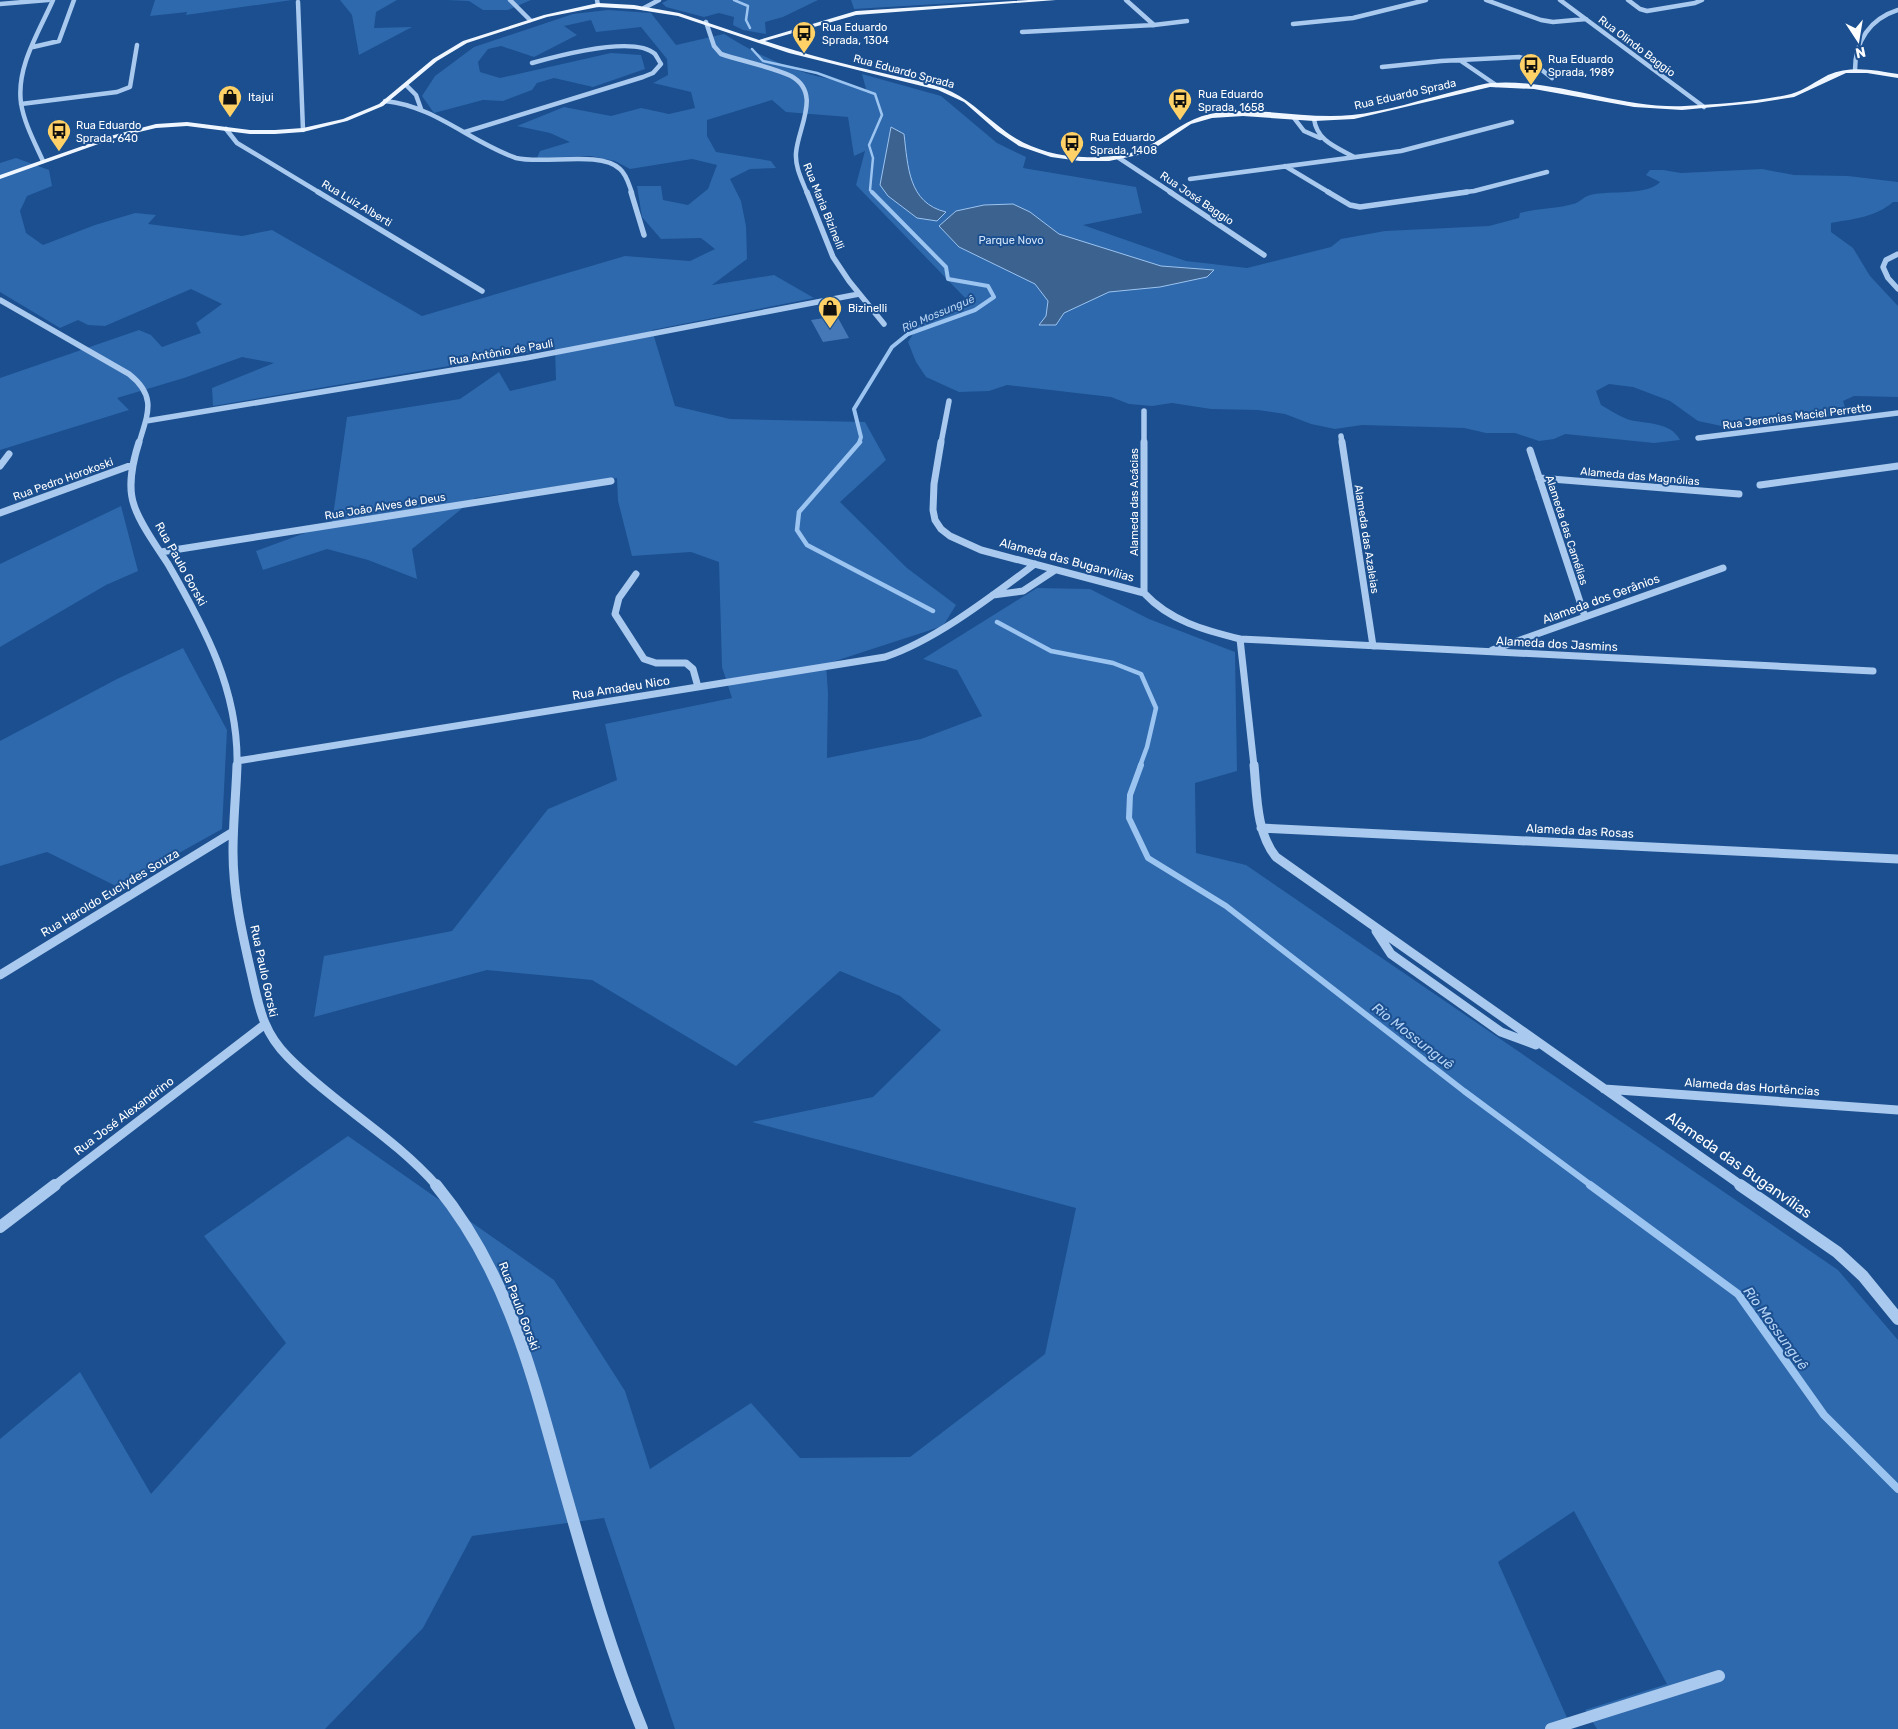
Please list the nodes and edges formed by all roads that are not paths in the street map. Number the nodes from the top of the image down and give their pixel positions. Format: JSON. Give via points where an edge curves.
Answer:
{"nodes":[{"id":1,"x":48,"y":0,"type":"edge"},
{"id":2,"x":54,"y":0,"type":"edge"},
{"id":3,"x":74,"y":0,"type":"edge"},
{"id":4,"x":510,"y":0,"type":"edge"},
{"id":5,"x":659,"y":0,"type":"edge"},
{"id":6,"x":1053,"y":0,"type":"edge"},
{"id":7,"x":1126,"y":0,"type":"edge"},
{"id":8,"x":1426,"y":0,"type":"edge"},
{"id":9,"x":1486,"y":0,"type":"edge"},
{"id":10,"x":1560,"y":0,"type":"edge"},
{"id":11,"x":1628,"y":0,"type":"edge"},
{"id":12,"x":1702,"y":0,"type":"edge"},
{"id":13,"x":298,"y":2,"type":"dead end"},
{"id":14,"x":598,"y":3,"type":"edge"},
{"id":15,"x":0,"y":4,"type":"edge"},
{"id":16,"x":644,"y":8,"type":"junction"},
{"id":17,"x":1898,"y":10,"type":"edge"},
{"id":18,"x":1580,"y":15,"type":"junction"},
{"id":19,"x":1538,"y":19,"type":"junction"},
{"id":20,"x":1586,"y":19,"type":"junction"},
{"id":21,"x":530,"y":20,"type":"junction"},
{"id":22,"x":1187,"y":21,"type":"dead end"},
{"id":23,"x":706,"y":22,"type":"junction"},
{"id":24,"x":1294,"y":24,"type":"dead end"},
{"id":25,"x":1154,"y":25,"type":"junction"},
{"id":26,"x":1022,"y":32,"type":"dead end"},
{"id":27,"x":760,"y":41,"type":"junction"},
{"id":28,"x":137,"y":44,"type":"dead end"},
{"id":29,"x":33,"y":47,"type":"junction"},
{"id":30,"x":1461,"y":61,"type":"junction"},
{"id":31,"x":532,"y":63,"type":"dead end"},
{"id":32,"x":1382,"y":67,"type":"dead end"},
{"id":33,"x":1855,"y":70,"type":"junction"},
{"id":34,"x":1898,"y":76,"type":"edge"},
{"id":35,"x":1552,"y":78,"type":"dead end"},
{"id":36,"x":406,"y":85,"type":"junction"},
{"id":37,"x":1493,"y":85,"type":"junction"},
{"id":38,"x":385,"y":101,"type":"junction"},
{"id":39,"x":21,"y":104,"type":"junction"},
{"id":40,"x":1704,"y":106,"type":"junction"},
{"id":41,"x":421,"y":109,"type":"junction"},
{"id":42,"x":1294,"y":118,"type":"junction"},
{"id":43,"x":1314,"y":119,"type":"junction"},
{"id":44,"x":1512,"y":122,"type":"dead end"},
{"id":45,"x":226,"y":129,"type":"junction"},
{"id":46,"x":303,"y":130,"type":"junction"},
{"id":47,"x":465,"y":132,"type":"junction"},
{"id":48,"x":1322,"y":139,"type":"junction"},
{"id":49,"x":1119,"y":158,"type":"junction"},
{"id":50,"x":1354,"y":158,"type":"junction"},
{"id":51,"x":43,"y":161,"type":"junction"},
{"id":52,"x":1286,"y":166,"type":"junction"},
{"id":53,"x":1547,"y":172,"type":"dead end"},
{"id":54,"x":0,"y":177,"type":"edge"},
{"id":55,"x":1190,"y":179,"type":"dead end"},
{"id":56,"x":644,"y":236,"type":"dead end"},
{"id":57,"x":1898,"y":254,"type":"edge"},
{"id":58,"x":1264,"y":255,"type":"dead end"},
{"id":59,"x":1898,"y":289,"type":"edge"},
{"id":60,"x":482,"y":291,"type":"dead end"},
{"id":61,"x":858,"y":294,"type":"junction"},
{"id":62,"x":0,"y":300,"type":"edge"},
{"id":63,"x":884,"y":324,"type":"dead end"},
{"id":64,"x":949,"y":401,"type":"dead end"},
{"id":65,"x":1144,"y":411,"type":"dead end"},
{"id":66,"x":1898,"y":413,"type":"edge"},
{"id":67,"x":146,"y":421,"type":"junction"},
{"id":68,"x":1341,"y":436,"type":"dead end"},
{"id":69,"x":1698,"y":438,"type":"dead end"},
{"id":70,"x":1530,"y":450,"type":"dead end"},
{"id":71,"x":9,"y":454,"type":"dead end"},
{"id":72,"x":132,"y":465,"type":"junction"},
{"id":73,"x":0,"y":466,"type":"edge"},
{"id":74,"x":1898,"y":466,"type":"edge"},
{"id":75,"x":1539,"y":478,"type":"junction"},
{"id":76,"x":611,"y":481,"type":"dead end"},
{"id":77,"x":1760,"y":485,"type":"dead end"},
{"id":78,"x":1739,"y":494,"type":"dead end"},
{"id":79,"x":0,"y":512,"type":"edge"},
{"id":80,"x":162,"y":552,"type":"junction"},
{"id":81,"x":1035,"y":564,"type":"junction"},
{"id":82,"x":1722,"y":568,"type":"dead end"},
{"id":83,"x":1055,"y":570,"type":"junction"},
{"id":84,"x":636,"y":574,"type":"dead end"},
{"id":85,"x":1144,"y":593,"type":"junction"},
{"id":86,"x":993,"y":595,"type":"junction"},
{"id":87,"x":1585,"y":617,"type":"junction"},
{"id":88,"x":1240,"y":638,"type":"junction"},
{"id":89,"x":1373,"y":646,"type":"junction"},
{"id":90,"x":1488,"y":651,"type":"junction"},
{"id":91,"x":1873,"y":672,"type":"dead end"},
{"id":92,"x":698,"y":687,"type":"junction"},
{"id":93,"x":237,"y":761,"type":"junction"},
{"id":94,"x":1261,"y":828,"type":"junction"},
{"id":95,"x":234,"y":832,"type":"junction"},
{"id":96,"x":1898,"y":859,"type":"edge"},
{"id":97,"x":0,"y":975,"type":"edge"},
{"id":98,"x":264,"y":1026,"type":"junction"},
{"id":99,"x":1604,"y":1089,"type":"junction"},
{"id":100,"x":1898,"y":1110,"type":"edge"},
{"id":101,"x":0,"y":1227,"type":"edge"},
{"id":102,"x":1898,"y":1319,"type":"edge"},
{"id":103,"x":1719,"y":1676,"type":"dead end"},
{"id":104,"x":642,"y":1729,"type":"edge"},
{"id":105,"x":1551,"y":1729,"type":"edge"}],
"edges":[{"from":1,"to":15,"type":"street"},
{"from":2,"to":29,"type":"street"},
{"from":3,"to":29,"type":"street","via":[[59,41]]},
{"from":4,"to":21,"type":"street"},
{"from":5,"to":16,"type":"street"},
{"from":6,"to":27,"type":"main road","via":[[856,13]]},
{"from":7,"to":25,"type":"street"},
{"from":8,"to":24,"type":"street","via":[[1353,18]]},
{"from":9,"to":19,"type":"street"},
{"from":10,"to":18,"type":"street","name":"Rua Olindo Baggio"},
{"from":11,"to":12,"type":"street","via":[[1647,11]]},
{"from":13,"to":46,"type":"street"},
{"from":14,"to":16,"type":"main road","name":"Rua Eduardo Sprada"},
{"from":14,"to":21,"type":"main road","name":"Rua Eduardo Sprada"},
{"from":16,"to":23,"type":"main road","name":"Rua Eduardo Sprada"},
{"from":17,"to":33,"type":"street","via":[[1871,25],[1862,39],[1866,42],[1864,46],[1858,48],[1854,57]]},
{"from":18,"to":19,"type":"street"},
{"from":18,"to":20,"type":"street","name":"Rua Olindo Baggio"},
{"from":19,"to":20,"type":"street","via":[[1553,22]]},
{"from":20,"to":40,"type":"street","name":"Rua Olindo Baggio"},
{"from":21,"to":36,"type":"main road","name":"Rua Eduardo Sprada","via":[[453,48]]},
{"from":22,"to":25,"type":"street"},
{"from":23,"to":27,"type":"main road","name":"Rua Eduardo Sprada"},
{"from":23,"to":61,"type":"street","name":"Rua Maria Bizinelli","via":[[714,46],[721,54],[790,76],[802,84],[808,107],[796,153],[797,167],[833,257]]},
{"from":25,"to":26,"type":"street"},
{"from":27,"to":49,"type":"main road","name":"Rua Eduardo Sprada","via":[[791,52],[951,92],[1006,135],[1041,153],[1080,159]]},
{"from":28,"to":39,"type":"street","via":[[128,89]]},
{"from":29,"to":39,"type":"street","via":[[23,72]]},
{"from":30,"to":32,"type":"street"},
{"from":30,"to":35,"type":"street","via":[[1519,57],[1529,60]]},
{"from":30,"to":37,"type":"street"},
{"from":31,"to":47,"type":"street","via":[[581,50],[616,46],[650,51],[657,55],[661,64],[643,77]]},
{"from":33,"to":34,"type":"main road","name":"Rua Eduardo Sprada"},
{"from":33,"to":40,"type":"main road","name":"Rua Eduardo Sprada","via":[[1835,74],[1794,95]]},
{"from":36,"to":38,"type":"main road","name":"Rua Eduardo Sprada"},
{"from":36,"to":41,"type":"street","via":[[414,91]]},
{"from":37,"to":40,"type":"main road","name":"Rua Eduardo Sprada","via":[[1534,87],[1647,106]]},
{"from":37,"to":43,"type":"main road","name":"Rua Eduardo Sprada","via":[[1368,114]]},
{"from":38,"to":41,"type":"street","via":[[402,102]]},
{"from":38,"to":46,"type":"main road","name":"Rua Eduardo Sprada","via":[[354,117]]},
{"from":39,"to":51,"type":"street"},
{"from":41,"to":47,"type":"street"},
{"from":42,"to":43,"type":"main road","name":"Rua Eduardo Sprada"},
{"from":42,"to":48,"type":"street","via":[[1304,131]]},
{"from":42,"to":49,"type":"main road","name":"Rua Eduardo Sprada","via":[[1236,114],[1203,118],[1146,151]]},
{"from":43,"to":48,"type":"street","via":[[1314,129]]},
{"from":44,"to":50,"type":"street","via":[[1412,149]]},
{"from":45,"to":46,"type":"main road","name":"Rua Eduardo Sprada","via":[[262,132]]},
{"from":45,"to":51,"type":"main road","name":"Rua Eduardo Sprada","via":[[176,124],[148,128]]},
{"from":45,"to":60,"type":"street","name":"Rua Luiz Alberti","via":[[238,142]]},
{"from":47,"to":56,"type":"street","via":[[523,160],[591,159],[619,167],[625,172]]},
{"from":48,"to":50,"type":"street"},
{"from":49,"to":58,"type":"street","name":"Rua José Baggio"},
{"from":50,"to":52,"type":"street"},
{"from":51,"to":54,"type":"main road","name":"Rua Eduardo Sprada"},
{"from":52,"to":53,"type":"street","via":[[1360,207],[1474,191]]},
{"from":52,"to":55,"type":"street"},
{"from":57,"to":59,"type":"street","via":[[1886,260],[1883,266]]},
{"from":61,"to":63,"type":"street","name":"Rua Maria Bizinelli"},
{"from":61,"to":67,"type":"street","name":"Rua Antônio de Pauli","via":[[526,358]]},
{"from":62,"to":67,"type":"street","name":"Rua Paulo Gorski","via":[[136,380],[143,386],[150,402]]},
{"from":64,"to":81,"type":"street","name":"Alameda das Buganvílias","via":[[931,498],[933,516],[944,532],[956,540]]},
{"from":65,"to":85,"type":"street","name":"Alameda das Acácias"},
{"from":66,"to":69,"type":"street","name":"Rua Jeremias Maciel Perretto"},
{"from":67,"to":72,"type":"street","name":"Rua Paulo Gorski"},
{"from":68,"to":89,"type":"street","name":"Alameda das Azaleias"},
{"from":70,"to":75,"type":"street","name":"Alameda das Camélias"},
{"from":71,"to":73,"type":"street"},
{"from":72,"to":79,"type":"street","name":"Rua Pedro Horokoski"},
{"from":72,"to":80,"type":"street","name":"Rua Paulo Gorski","via":[[130,484],[134,506]]},
{"from":74,"to":77,"type":"street"},
{"from":75,"to":78,"type":"street","name":"Alameda das Magnólias"},
{"from":75,"to":87,"type":"street","name":"Alameda das Camélias"},
{"from":76,"to":80,"type":"street","name":"Rua João Alves de Deus"},
{"from":80,"to":93,"type":"street","name":"Rua Paulo Gorski","via":[[226,682],[236,729]]},
{"from":81,"to":83,"type":"street","name":"Alameda das Buganvílias"},
{"from":81,"to":86,"type":"street","name":"Rua Amadeu Nico"},
{"from":82,"to":87,"type":"street","name":"Alameda dos Gerânios"},
{"from":83,"to":85,"type":"street","name":"Alameda das Buganvílias"},
{"from":83,"to":86,"type":"street","name":"Rua Amadeu Nico","via":[[1023,591]]},
{"from":84,"to":92,"type":"street","via":[[617,601],[615,614],[644,659],[656,663],[686,663],[693,669]]},
{"from":85,"to":88,"type":"street","name":"Alameda das Buganvílias","via":[[1168,614],[1195,626]]},
{"from":86,"to":92,"type":"street","name":"Rua Amadeu Nico","via":[[928,638],[898,653]]},
{"from":87,"to":90,"type":"street","name":"Alameda dos Gerânios"},
{"from":88,"to":89,"type":"street","name":"Alameda dos Jasmins"},
{"from":88,"to":94,"type":"street","name":"Alameda das Buganvílias"},
{"from":89,"to":90,"type":"street","name":"Alameda dos Jasmins"},
{"from":90,"to":91,"type":"street","name":"Alameda dos Jasmins"},
{"from":92,"to":93,"type":"street","name":"Rua Amadeu Nico"},
{"from":93,"to":95,"type":"street","name":"Rua Paulo Gorski"},
{"from":94,"to":96,"type":"street","name":"Alameda das Rosas"},
{"from":94,"to":99,"type":"street","name":"Alameda das Buganvílias","via":[[1268,847],[1276,857],[1373,927],[1391,954],[1501,1032],[1549,1050]]},
{"from":95,"to":97,"type":"street","name":"Rua Haroldo Euclydes Souza"},
{"from":95,"to":98,"type":"street","name":"Rua Paulo Gorski","via":[[235,877],[244,946]]},
{"from":98,"to":101,"type":"street","name":"Rua José Alexandrino"},
{"from":98,"to":104,"type":"street","name":"Rua Paulo Gorski","via":[[299,1067],[417,1165],[468,1227],[492,1269],[536,1390],[610,1647]]},
{"from":99,"to":100,"type":"street","name":"Alameda das Hortências"},
{"from":99,"to":102,"type":"street","name":"Alameda das Buganvílias","via":[[1837,1252],[1852,1264]]},
{"from":103,"to":105,"type":"street"}]}
